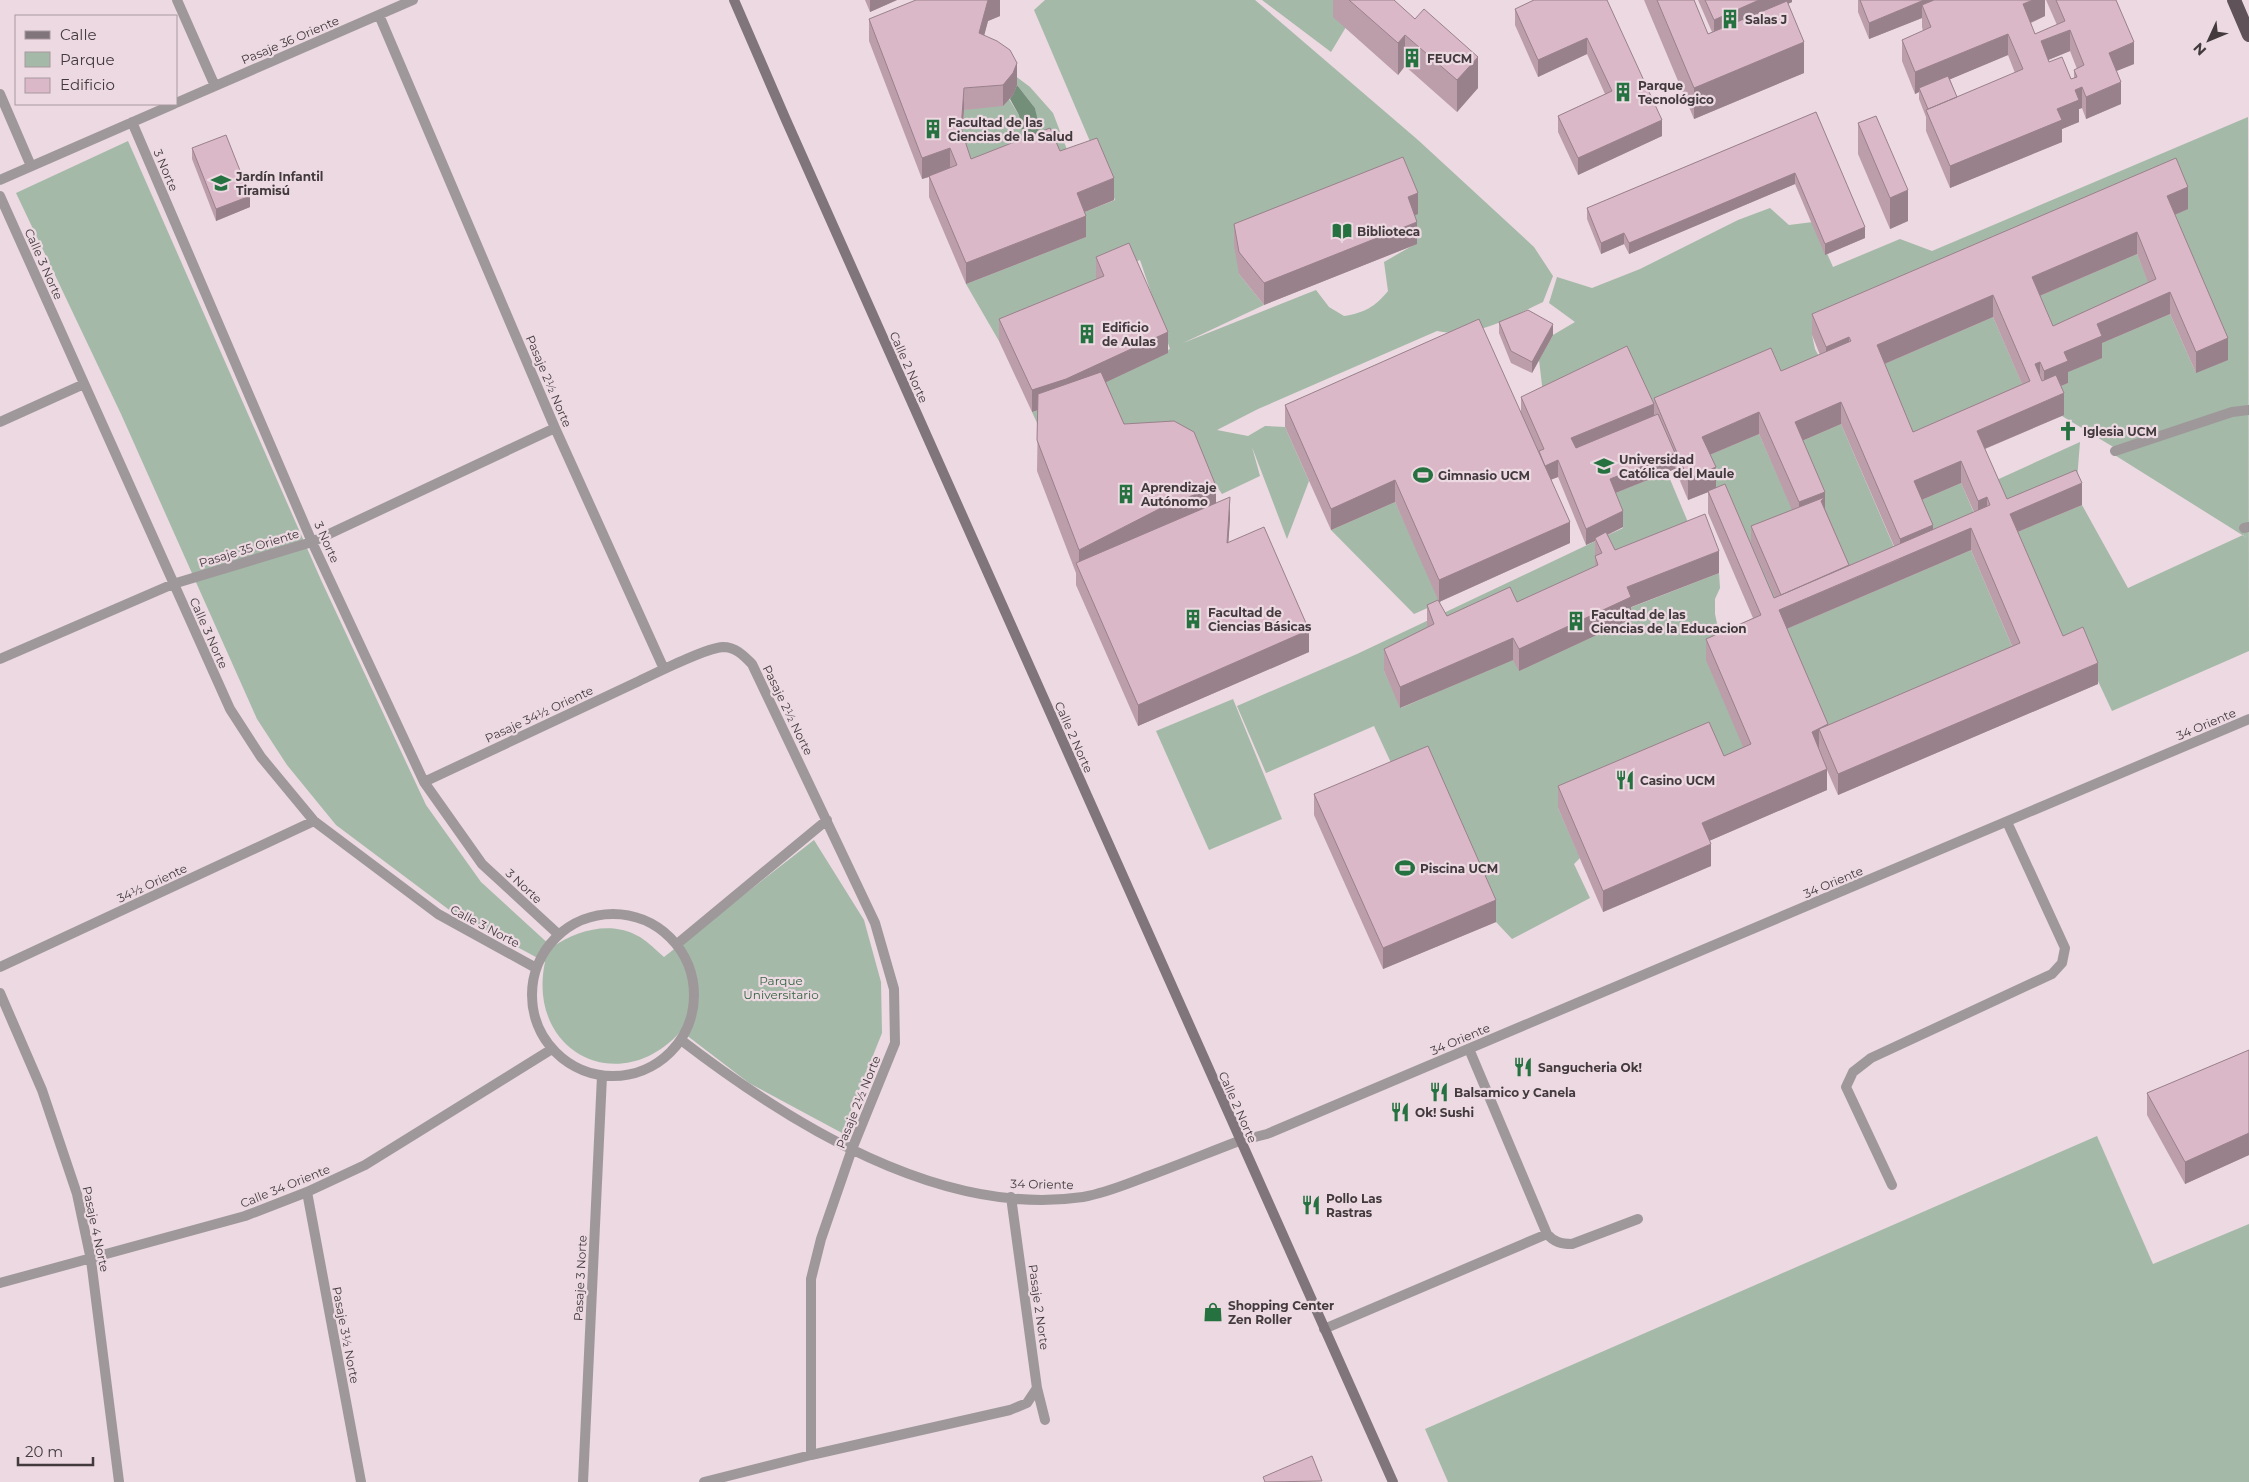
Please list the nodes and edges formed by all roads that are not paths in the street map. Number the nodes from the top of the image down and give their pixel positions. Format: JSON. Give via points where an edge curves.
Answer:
{"nodes":[{"id":1,"x":177,"y":0,"type":"edge"},
{"id":2,"x":413,"y":0,"type":"edge"},
{"id":3,"x":734,"y":0,"type":"edge"},
{"id":4,"x":2234,"y":0,"type":"edge"},
{"id":5,"x":379,"y":15,"type":"junction"},
{"id":6,"x":2249,"y":35,"type":"edge"},
{"id":7,"x":215,"y":86,"type":"junction"},
{"id":8,"x":0,"y":94,"type":"edge"},
{"id":9,"x":178,"y":102,"type":"edge"},
{"id":10,"x":170,"y":105,"type":"edge"},
{"id":11,"x":132,"y":122,"type":"junction"},
{"id":12,"x":31,"y":166,"type":"junction"},
{"id":13,"x":0,"y":180,"type":"edge"},
{"id":14,"x":0,"y":196,"type":"edge"},
{"id":15,"x":84,"y":384,"type":"junction"},
{"id":16,"x":2249,"y":410,"type":"edge"},
{"id":17,"x":0,"y":422,"type":"edge"},
{"id":18,"x":555,"y":428,"type":"junction"},
{"id":19,"x":2115,"y":451,"type":"dead end"},
{"id":20,"x":312,"y":542,"type":"junction"},
{"id":21,"x":173,"y":584,"type":"junction"},
{"id":22,"x":0,"y":658,"type":"edge"},
{"id":23,"x":664,"y":669,"type":"junction"},
{"id":24,"x":2249,"y":720,"type":"edge"},
{"id":25,"x":424,"y":782,"type":"junction"},
{"id":26,"x":827,"y":820,"type":"junction"},
{"id":27,"x":314,"y":821,"type":"junction"},
{"id":28,"x":2007,"y":822,"type":"junction"},
{"id":29,"x":558,"y":934,"type":"junction"},
{"id":30,"x":677,"y":944,"type":"junction"},
{"id":31,"x":0,"y":967,"type":"edge"},
{"id":32,"x":536,"y":968,"type":"junction"},
{"id":33,"x":0,"y":994,"type":"edge"},
{"id":34,"x":681,"y":1040,"type":"junction"},
{"id":35,"x":552,"y":1049,"type":"junction"},
{"id":36,"x":1469,"y":1049,"type":"junction"},
{"id":37,"x":602,"y":1076,"type":"junction"},
{"id":38,"x":1239,"y":1141,"type":"junction"},
{"id":39,"x":852,"y":1150,"type":"junction"},
{"id":40,"x":1892,"y":1185,"type":"dead end"},
{"id":41,"x":307,"y":1192,"type":"junction"},
{"id":42,"x":1011,"y":1197,"type":"junction"},
{"id":43,"x":1638,"y":1219,"type":"dead end"},
{"id":44,"x":1547,"y":1234,"type":"junction"},
{"id":45,"x":91,"y":1260,"type":"junction"},
{"id":46,"x":0,"y":1283,"type":"edge"},
{"id":47,"x":1324,"y":1329,"type":"junction"},
{"id":48,"x":1037,"y":1388,"type":"junction"},
{"id":49,"x":1045,"y":1420,"type":"dead end"},
{"id":50,"x":811,"y":1455,"type":"junction"},
{"id":51,"x":119,"y":1482,"type":"edge"},
{"id":52,"x":361,"y":1482,"type":"edge"},
{"id":53,"x":583,"y":1482,"type":"edge"},
{"id":54,"x":704,"y":1482,"type":"edge"},
{"id":55,"x":1393,"y":1482,"type":"edge"}],
"edges":[{"from":1,"to":7,"type":"street"},
{"from":2,"to":5,"type":"street","name":"Pasaje 36 Oriente"},
{"from":3,"to":38,"type":"main road","name":"Calle 2 Norte"},
{"from":4,"to":6,"type":"highway"},
{"from":5,"to":7,"type":"street","name":"Pasaje 36 Oriente"},
{"from":5,"to":18,"type":"street","name":"Pasaje 2½ Norte"},
{"from":7,"to":9,"type":"street","name":"Pasaje 36 Oriente"},
{"from":8,"to":12,"type":"street"},
{"from":10,"to":11,"type":"street","name":"Pasaje 36 Oriente"},
{"from":11,"to":12,"type":"street","name":"Pasaje 36 Oriente"},
{"from":11,"to":20,"type":"street","name":"3 Norte"},
{"from":12,"to":13,"type":"street","name":"Pasaje 36 Oriente"},
{"from":14,"to":15,"type":"street","name":"Calle 3 Norte"},
{"from":15,"to":17,"type":"street"},
{"from":15,"to":21,"type":"street","name":"Calle 3 Norte"},
{"from":16,"to":19,"type":"street","via":[[2232,412]]},
{"from":18,"to":20,"type":"street","name":"Pasaje 35 Oriente"},
{"from":18,"to":23,"type":"street","name":"Pasaje 2½ Norte"},
{"from":20,"to":21,"type":"street","name":"Pasaje 35 Oriente"},
{"from":20,"to":25,"type":"street","name":"3 Norte"},
{"from":21,"to":22,"type":"street","name":"Pasaje 35 Oriente"},
{"from":21,"to":27,"type":"street","name":"Calle 3 Norte","via":[[230,709],[261,758]]},
{"from":23,"to":25,"type":"street","name":"Pasaje 34½ Oriente"},
{"from":23,"to":26,"type":"street","name":"Pasaje 2½ Norte","via":[[724,647],[741,653],[752,664]]},
{"from":24,"to":28,"type":"street","name":"34 Oriente"},
{"from":25,"to":29,"type":"street","name":"3 Norte","via":[[482,864]]},
{"from":26,"to":30,"type":"street"},
{"from":26,"to":39,"type":"street","name":"Pasaje 2½ Norte","via":[[876,923],[894,989],[895,1043]]},
{"from":27,"to":31,"type":"street","name":"34½ Oriente"},
{"from":27,"to":32,"type":"street","name":"Calle 3 Norte","via":[[438,914]]},
{"from":28,"to":36,"type":"street","name":"34 Oriente"},
{"from":28,"to":40,"type":"street","via":[[2065,948],[2062,963],[2052,974],[1871,1058],[1853,1072],[1846,1087]]},
{"from":29,"to":30,"type":"street","via":[[576,922],[599,914],[627,914],[651,922]]},
{"from":29,"to":32,"type":"street","via":[[545,949]]},
{"from":30,"to":34,"type":"street","via":[[690,966],[695,991],[692,1017]]},
{"from":32,"to":35,"type":"street","via":[[532,1007],[539,1029]]},
{"from":33,"to":45,"type":"street","name":"Pasaje 4 Norte","via":[[45,1098],[77,1194]]},
{"from":34,"to":37,"type":"street","via":[[667,1056],[640,1072]]},
{"from":34,"to":39,"type":"street","name":"34 Oriente","via":[[776,1107]]},
{"from":35,"to":37,"type":"street","via":[[572,1064]]},
{"from":35,"to":41,"type":"street","name":"Calle 34 Oriente","via":[[365,1165]]},
{"from":36,"to":38,"type":"street","name":"34 Oriente","via":[[1267,1134]]},
{"from":36,"to":44,"type":"street"},
{"from":37,"to":53,"type":"street","name":"Pasaje 3 Norte"},
{"from":38,"to":42,"type":"street","name":"34 Oriente","via":[[1105,1192],[1062,1199]]},
{"from":38,"to":47,"type":"main road","name":"Calle 2 Norte"},
{"from":39,"to":42,"type":"street","name":"34 Oriente","via":[[938,1183]]},
{"from":39,"to":50,"type":"street","name":"Pasaje 2½ Norte","via":[[821,1239],[811,1279]]},
{"from":41,"to":45,"type":"street","name":"Calle 34 Oriente","via":[[245,1216]]},
{"from":41,"to":52,"type":"street","name":"Pasaje 3½ Norte"},
{"from":42,"to":48,"type":"street","name":"Pasaje 2 Norte"},
{"from":43,"to":44,"type":"street","via":[[1572,1244],[1557,1242]]},
{"from":44,"to":47,"type":"street"},
{"from":45,"to":46,"type":"street","name":"Calle 34 Oriente"},
{"from":45,"to":51,"type":"street","name":"Pasaje 4 Norte"},
{"from":47,"to":55,"type":"main road","name":"Calle 2 Norte"},
{"from":48,"to":49,"type":"street","name":"Pasaje 2 Norte"},
{"from":48,"to":50,"type":"street","via":[[1027,1403],[1010,1410]]},
{"from":50,"to":54,"type":"street"}]}
